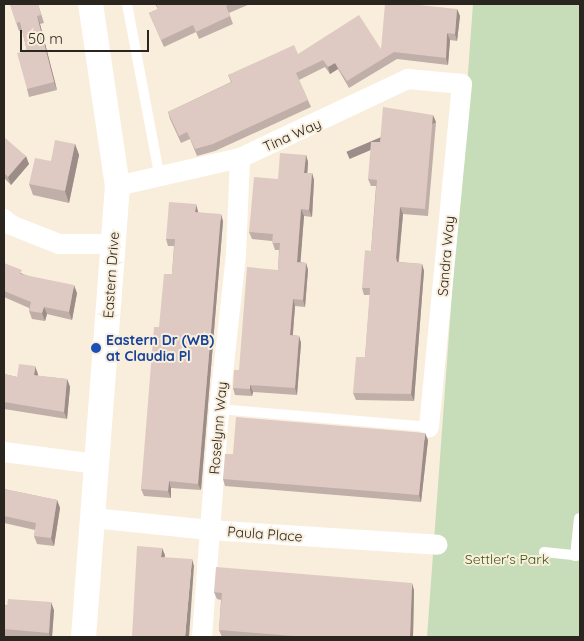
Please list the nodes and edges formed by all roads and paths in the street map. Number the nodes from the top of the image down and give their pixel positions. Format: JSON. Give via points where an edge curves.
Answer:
{"nodes":[{"id":1,"x":90,"y":4,"type":"edge"},
{"id":2,"x":127,"y":4,"type":"edge"},
{"id":3,"x":462,"y":84,"type":"joint"},
{"id":4,"x":240,"y":158,"type":"junction"},
{"id":5,"x":160,"y":178,"type":"junction"},
{"id":6,"x":117,"y":186,"type":"junction"},
{"id":7,"x":4,"y":219,"type":"edge"},
{"id":8,"x":114,"y":244,"type":"junction"},
{"id":9,"x":219,"y":409,"type":"junction"},
{"id":10,"x":429,"y":427,"type":"joint"},
{"id":11,"x":4,"y":452,"type":"edge"},
{"id":12,"x":97,"y":464,"type":"junction"},
{"id":13,"x":93,"y":518,"type":"junction"},
{"id":14,"x":579,"y":518,"type":"dead end"},
{"id":15,"x":209,"y":530,"type":"junction"},
{"id":16,"x":438,"y":545,"type":"dead end"},
{"id":17,"x":544,"y":552,"type":"dead end"},
{"id":18,"x":577,"y":556,"type":"edge"},
{"id":19,"x":83,"y":637,"type":"edge"},
{"id":20,"x":202,"y":637,"type":"edge"}],
"edges":[{"from":1,"to":6,"type":"street","name":"Eastern Drive"},
{"from":2,"to":5,"type":"lane"},
{"from":3,"to":4,"type":"street","name":"Tina Way","via":[[408,79]]},
{"from":3,"to":10,"type":"street","name":"Sandra Way"},
{"from":4,"to":5,"type":"street","name":"Tina Way"},
{"from":4,"to":9,"type":"street","name":"Roselynn Way","via":[[236,254]]},
{"from":5,"to":6,"type":"street","name":"Tina Way"},
{"from":6,"to":8,"type":"street","name":"Eastern Drive"},
{"from":7,"to":8,"type":"street","via":[[11,225],[59,244]]},
{"from":8,"to":12,"type":"street","name":"Eastern Drive"},
{"from":9,"to":10,"type":"lane"},
{"from":9,"to":15,"type":"street","name":"Roselynn Way"},
{"from":11,"to":12,"type":"street"},
{"from":12,"to":13,"type":"street","name":"Eastern Drive"},
{"from":13,"to":15,"type":"street","name":"Paula Place"},
{"from":13,"to":19,"type":"street","name":"Eastern Drive"},
{"from":14,"to":18,"type":"lane"},
{"from":15,"to":16,"type":"street","name":"Paula Place"},
{"from":15,"to":20,"type":"street","name":"Roselynn Way"},
{"from":17,"to":18,"type":"lane"}]}
